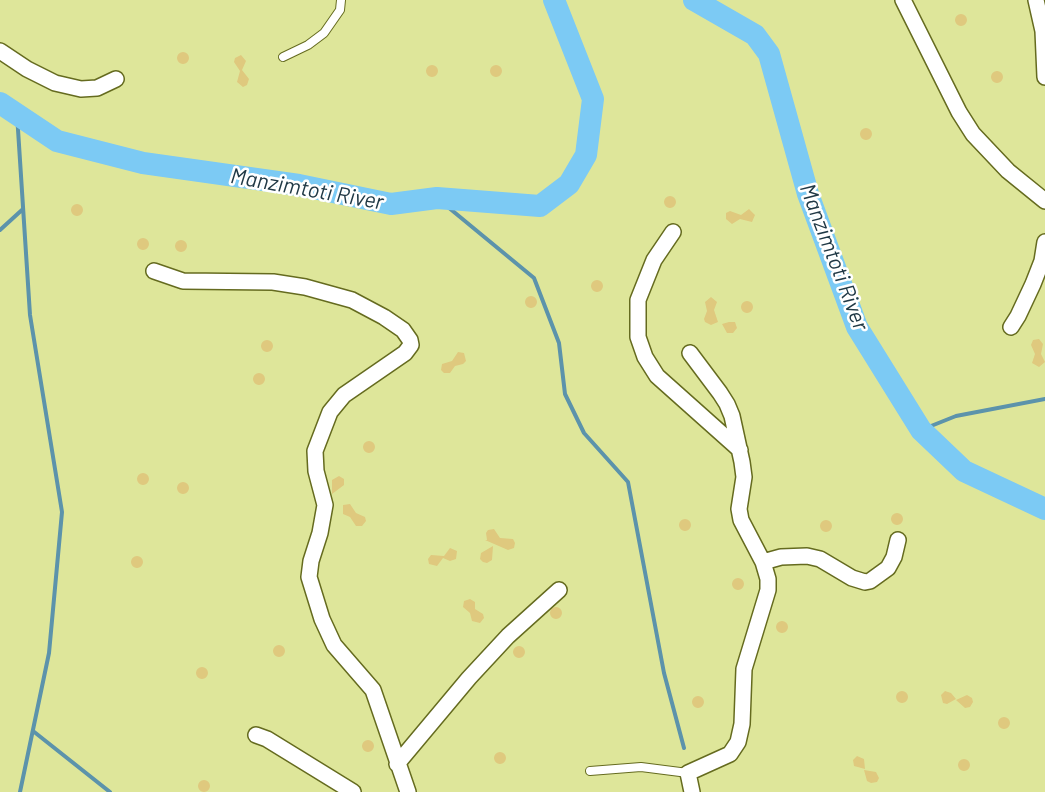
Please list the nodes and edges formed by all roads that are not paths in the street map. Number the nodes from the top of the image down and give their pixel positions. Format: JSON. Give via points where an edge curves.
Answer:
{"nodes":[{"id":1,"x":341,"y":0,"type":"edge"},
{"id":2,"x":903,"y":0,"type":"edge"},
{"id":3,"x":1036,"y":0,"type":"edge"},
{"id":4,"x":0,"y":51,"type":"edge"},
{"id":5,"x":283,"y":57,"type":"dead end"},
{"id":6,"x":1045,"y":77,"type":"edge"},
{"id":7,"x":116,"y":79,"type":"dead end"},
{"id":8,"x":1045,"y":201,"type":"edge"},
{"id":9,"x":673,"y":232,"type":"dead end"},
{"id":10,"x":1045,"y":242,"type":"edge"},
{"id":11,"x":154,"y":271,"type":"dead end"},
{"id":12,"x":1011,"y":327,"type":"dead end"},
{"id":13,"x":690,"y":353,"type":"dead end"},
{"id":14,"x":740,"y":450,"type":"junction"},
{"id":15,"x":898,"y":540,"type":"dead end"},
{"id":16,"x":763,"y":562,"type":"junction"},
{"id":17,"x":559,"y":590,"type":"dead end"},
{"id":18,"x":256,"y":735,"type":"dead end"},
{"id":19,"x":398,"y":764,"type":"junction"},
{"id":20,"x":590,"y":771,"type":"dead end"},
{"id":21,"x":688,"y":773,"type":"junction"},
{"id":22,"x":353,"y":792,"type":"edge"},
{"id":23,"x":408,"y":792,"type":"edge"},
{"id":24,"x":692,"y":792,"type":"edge"}],
"edges":[{"from":1,"to":5,"type":"lane","via":[[340,10],[324,33]]},
{"from":2,"to":8,"type":"street","via":[[973,134],[1008,171]]},
{"from":3,"to":6,"type":"street","via":[[1043,31]]},
{"from":4,"to":7,"type":"street","via":[[36,74],[81,90]]},
{"from":9,"to":14,"type":"street","via":[[654,260],[638,300],[638,336],[657,376]]},
{"from":10,"to":12,"type":"street","via":[[1034,284]]},
{"from":11,"to":19,"type":"street","via":[[183,281],[273,282],[305,287],[352,300],[384,317],[410,339],[405,353],[344,395],[330,412],[315,451],[325,505],[309,577],[334,645],[373,690]]},
{"from":13,"to":14,"type":"street","via":[[727,404]]},
{"from":14,"to":16,"type":"street","via":[[744,477],[741,520]]},
{"from":15,"to":16,"type":"street","via":[[888,568],[865,582],[807,556],[781,556]]},
{"from":16,"to":21,"type":"street","via":[[768,590],[744,669],[738,742],[730,754]]},
{"from":17,"to":19,"type":"street","via":[[492,652]]},
{"from":18,"to":22,"type":"street"},
{"from":19,"to":23,"type":"street"},
{"from":20,"to":21,"type":"lane","via":[[641,767]]},
{"from":21,"to":24,"type":"street"}]}
